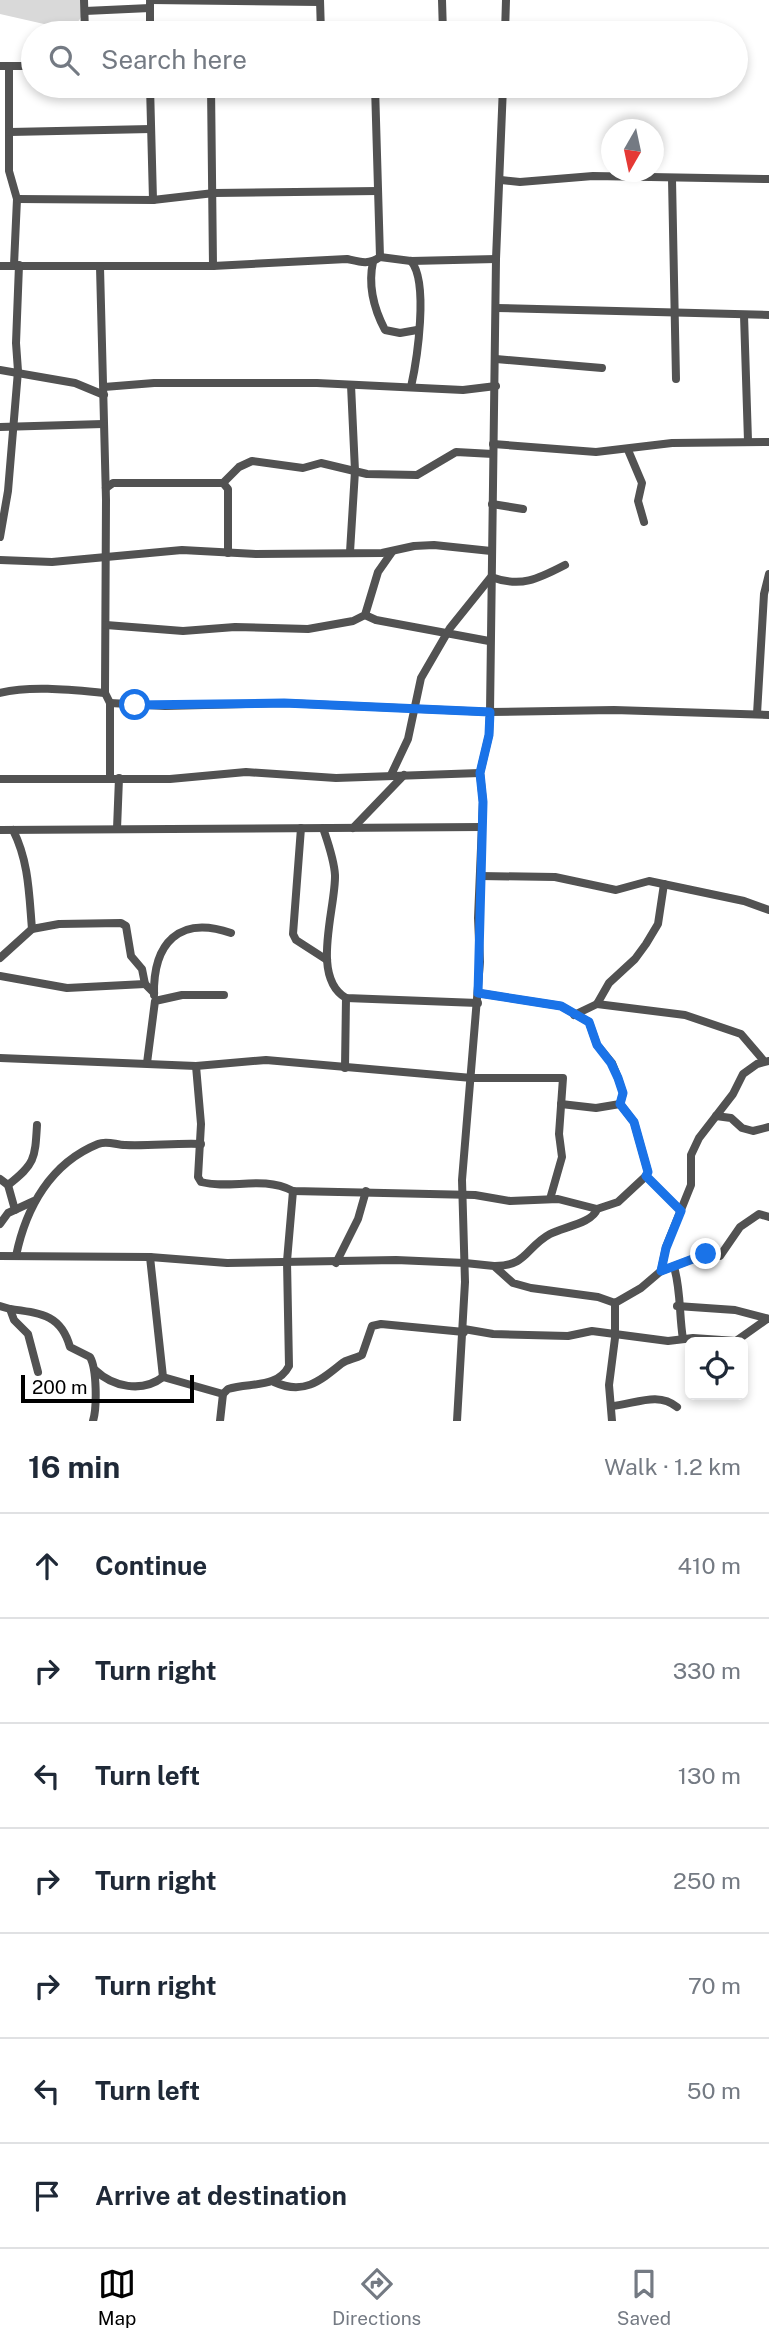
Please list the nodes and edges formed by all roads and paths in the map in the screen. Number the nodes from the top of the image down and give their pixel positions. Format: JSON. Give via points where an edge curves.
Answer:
{"nodes":[{"id":1,"x":84,"y":0,"type":"edge"},
{"id":2,"x":442,"y":0,"type":"edge"},
{"id":3,"x":506,"y":0,"type":"edge"},
{"id":4,"x":320,"y":1,"type":"edge"},
{"id":5,"x":149,"y":8,"type":"junction"},
{"id":6,"x":85,"y":10,"type":"junction"},
{"id":7,"x":85,"y":21,"type":"edge"},
{"id":8,"x":150,"y":21,"type":"edge"},
{"id":9,"x":321,"y":21,"type":"edge"},
{"id":10,"x":443,"y":21,"type":"edge"},
{"id":11,"x":505,"y":21,"type":"edge"},
{"id":12,"x":4,"y":66,"type":"edge"},
{"id":13,"x":150,"y":98,"type":"edge"},
{"id":14,"x":211,"y":98,"type":"edge"},
{"id":15,"x":375,"y":98,"type":"edge"},
{"id":16,"x":503,"y":98,"type":"edge"},
{"id":17,"x":151,"y":129,"type":"junction"},
{"id":18,"x":10,"y":132,"type":"junction"},
{"id":19,"x":4,"y":171,"type":"edge"},
{"id":20,"x":769,"y":178,"type":"edge"},
{"id":21,"x":672,"y":179,"type":"junction"},
{"id":22,"x":501,"y":180,"type":"junction"},
{"id":23,"x":378,"y":191,"type":"junction"},
{"id":24,"x":214,"y":194,"type":"junction"},
{"id":25,"x":17,"y":199,"type":"junction"},
{"id":26,"x":153,"y":200,"type":"junction"},
{"id":27,"x":496,"y":259,"type":"junction"},
{"id":28,"x":376,"y":260,"type":"junction"},
{"id":29,"x":411,"y":261,"type":"junction"},
{"id":30,"x":17,"y":265,"type":"junction"},
{"id":31,"x":0,"y":266,"type":"edge"},
{"id":32,"x":213,"y":266,"type":"junction"},
{"id":33,"x":100,"y":267,"type":"junction"},
{"id":34,"x":496,"y":308,"type":"junction"},
{"id":35,"x":673,"y":314,"type":"junction"},
{"id":36,"x":744,"y":315,"type":"junction"},
{"id":37,"x":769,"y":315,"type":"edge"},
{"id":38,"x":417,"y":330,"type":"junction"},
{"id":39,"x":496,"y":359,"type":"junction"},
{"id":40,"x":602,"y":368,"type":"dead end"},
{"id":41,"x":0,"y":370,"type":"edge"},
{"id":42,"x":18,"y":371,"type":"junction"},
{"id":43,"x":676,"y":379,"type":"dead end"},
{"id":44,"x":351,"y":385,"type":"junction"},
{"id":45,"x":496,"y":386,"type":"junction"},
{"id":46,"x":411,"y":387,"type":"junction"},
{"id":47,"x":104,"y":391,"type":"junction"},
{"id":48,"x":103,"y":424,"type":"junction"},
{"id":49,"x":0,"y":427,"type":"edge"},
{"id":50,"x":12,"y":428,"type":"junction"},
{"id":51,"x":747,"y":441,"type":"junction"},
{"id":52,"x":769,"y":442,"type":"edge"},
{"id":53,"x":493,"y":449,"type":"junction"},
{"id":54,"x":628,"y":450,"type":"junction"},
{"id":55,"x":355,"y":471,"type":"junction"},
{"id":56,"x":223,"y":483,"type":"junction"},
{"id":57,"x":106,"y":488,"type":"junction"},
{"id":58,"x":4,"y":490,"type":"edge"},
{"id":59,"x":492,"y":504,"type":"junction"},
{"id":60,"x":523,"y":509,"type":"dead end"},
{"id":61,"x":644,"y":522,"type":"dead end"},
{"id":62,"x":0,"y":537,"type":"edge"},
{"id":63,"x":491,"y":551,"type":"junction"},
{"id":64,"x":350,"y":552,"type":"junction"},
{"id":65,"x":393,"y":552,"type":"junction"},
{"id":66,"x":228,"y":553,"type":"junction"},
{"id":67,"x":106,"y":557,"type":"junction"},
{"id":68,"x":0,"y":560,"type":"edge"},
{"id":69,"x":565,"y":565,"type":"dead end"},
{"id":70,"x":769,"y":575,"type":"edge"},
{"id":71,"x":491,"y":577,"type":"junction"},
{"id":72,"x":365,"y":615,"type":"junction"},
{"id":73,"x":106,"y":625,"type":"junction"},
{"id":74,"x":446,"y":634,"type":"junction"},
{"id":75,"x":489,"y":640,"type":"junction"},
{"id":76,"x":106,"y":693,"type":"junction"},
{"id":77,"x":0,"y":694,"type":"edge"},
{"id":78,"x":110,"y":703,"type":"junction"},
{"id":79,"x":413,"y":710,"type":"junction"},
{"id":80,"x":490,"y":712,"type":"junction"},
{"id":81,"x":757,"y":714,"type":"junction"},
{"id":82,"x":769,"y":715,"type":"edge"},
{"id":83,"x":480,"y":773,"type":"junction"},
{"id":84,"x":391,"y":775,"type":"junction"},
{"id":85,"x":404,"y":775,"type":"junction"},
{"id":86,"x":115,"y":778,"type":"junction"},
{"id":87,"x":0,"y":779,"type":"edge"},
{"id":88,"x":482,"y":827,"type":"junction"},
{"id":89,"x":301,"y":828,"type":"junction"},
{"id":90,"x":323,"y":828,"type":"junction"},
{"id":91,"x":353,"y":828,"type":"junction"},
{"id":92,"x":117,"y":829,"type":"junction"},
{"id":93,"x":0,"y":830,"type":"edge"},
{"id":94,"x":13,"y":830,"type":"junction"},
{"id":95,"x":480,"y":876,"type":"junction"},
{"id":96,"x":664,"y":884,"type":"junction"},
{"id":97,"x":769,"y":910,"type":"edge"},
{"id":98,"x":32,"y":929,"type":"junction"},
{"id":99,"x":231,"y":933,"type":"dead end"},
{"id":100,"x":0,"y":958,"type":"edge"},
{"id":101,"x":327,"y":960,"type":"junction"},
{"id":102,"x":0,"y":976,"type":"edge"},
{"id":103,"x":145,"y":984,"type":"junction"},
{"id":104,"x":478,"y":993,"type":"junction"},
{"id":105,"x":224,"y":995,"type":"dead end"},
{"id":106,"x":154,"y":997,"type":"junction"},
{"id":107,"x":346,"y":998,"type":"junction"},
{"id":108,"x":478,"y":1003,"type":"junction"},
{"id":109,"x":597,"y":1004,"type":"junction"},
{"id":110,"x":573,"y":1015,"type":"junction"},
{"id":111,"x":0,"y":1058,"type":"edge"},
{"id":112,"x":767,"y":1061,"type":"edge"},
{"id":113,"x":146,"y":1063,"type":"junction"},
{"id":114,"x":196,"y":1066,"type":"junction"},
{"id":115,"x":345,"y":1068,"type":"junction"},
{"id":116,"x":472,"y":1077,"type":"junction"},
{"id":117,"x":561,"y":1104,"type":"junction"},
{"id":118,"x":620,"y":1104,"type":"junction"},
{"id":119,"x":716,"y":1116,"type":"junction"},
{"id":120,"x":37,"y":1125,"type":"dead end"},
{"id":121,"x":769,"y":1127,"type":"edge"},
{"id":122,"x":201,"y":1144,"type":"junction"},
{"id":123,"x":646,"y":1176,"type":"junction"},
{"id":124,"x":4,"y":1182,"type":"edge"},
{"id":125,"x":293,"y":1191,"type":"junction"},
{"id":126,"x":366,"y":1191,"type":"junction"},
{"id":127,"x":464,"y":1196,"type":"junction"},
{"id":128,"x":550,"y":1199,"type":"junction"},
{"id":129,"x":34,"y":1201,"type":"junction"},
{"id":130,"x":597,"y":1209,"type":"junction"},
{"id":131,"x":15,"y":1210,"type":"junction"},
{"id":132,"x":681,"y":1211,"type":"junction"},
{"id":133,"x":769,"y":1217,"type":"edge"},
{"id":134,"x":0,"y":1224,"type":"edge"},
{"id":135,"x":0,"y":1256,"type":"edge"},
{"id":136,"x":16,"y":1256,"type":"junction"},
{"id":137,"x":150,"y":1257,"type":"junction"},
{"id":138,"x":286,"y":1261,"type":"junction"},
{"id":139,"x":336,"y":1263,"type":"junction"},
{"id":140,"x":465,"y":1263,"type":"junction"},
{"id":141,"x":494,"y":1266,"type":"junction"},
{"id":142,"x":674,"y":1267,"type":"junction"},
{"id":143,"x":661,"y":1271,"type":"junction"},
{"id":144,"x":615,"y":1303,"type":"junction"},
{"id":145,"x":0,"y":1306,"type":"edge"},
{"id":146,"x":677,"y":1306,"type":"junction"},
{"id":147,"x":10,"y":1309,"type":"junction"},
{"id":148,"x":768,"y":1319,"type":"edge"},
{"id":149,"x":464,"y":1331,"type":"junction"},
{"id":150,"x":615,"y":1334,"type":"junction"},
{"id":151,"x":682,"y":1339,"type":"junction"},
{"id":152,"x":95,"y":1370,"type":"junction"},
{"id":153,"x":38,"y":1372,"type":"dead end"},
{"id":154,"x":163,"y":1377,"type":"junction"},
{"id":155,"x":274,"y":1382,"type":"junction"},
{"id":156,"x":223,"y":1394,"type":"junction"},
{"id":157,"x":612,"y":1406,"type":"junction"},
{"id":158,"x":677,"y":1408,"type":"dead end"},
{"id":159,"x":93,"y":1421,"type":"edge"},
{"id":160,"x":220,"y":1421,"type":"edge"},
{"id":161,"x":457,"y":1421,"type":"edge"},
{"id":162,"x":612,"y":1421,"type":"edge"}],
"edges":[{"from":1,"to":6,"type":"street"},
{"from":2,"to":10,"type":"street"},
{"from":3,"to":11,"type":"street"},
{"from":4,"to":5,"type":"street","via":[[150,0]]},
{"from":4,"to":9,"type":"street"},
{"from":5,"to":6,"type":"street"},
{"from":5,"to":8,"type":"street"},
{"from":6,"to":7,"type":"street"},
{"from":12,"to":18,"type":"street"},
{"from":13,"to":17,"type":"street"},
{"from":14,"to":24,"type":"street"},
{"from":15,"to":23,"type":"street"},
{"from":16,"to":22,"type":"street"},
{"from":17,"to":18,"type":"street"},
{"from":17,"to":26,"type":"street"},
{"from":18,"to":19,"type":"street"},
{"from":19,"to":25,"type":"street"},
{"from":20,"to":21,"type":"street"},
{"from":21,"to":22,"type":"street"},
{"from":21,"to":35,"type":"street"},
{"from":22,"to":27,"type":"street"},
{"from":23,"to":24,"type":"street"},
{"from":23,"to":28,"type":"street"},
{"from":24,"to":26,"type":"street"},
{"from":24,"to":32,"type":"street"},
{"from":25,"to":26,"type":"street"},
{"from":25,"to":30,"type":"street"},
{"from":27,"to":29,"type":"street"},
{"from":27,"to":34,"type":"street"},
{"from":28,"to":29,"type":"street"},
{"from":28,"to":32,"type":"street"},
{"from":28,"to":38,"type":"street","via":[[370,277],[385,330]]},
{"from":29,"to":38,"type":"street","via":[[417,268],[420,297]]},
{"from":30,"to":31,"type":"street"},
{"from":30,"to":33,"type":"street"},
{"from":30,"to":42,"type":"street"},
{"from":32,"to":33,"type":"street"},
{"from":33,"to":47,"type":"street"},
{"from":34,"to":35,"type":"street"},
{"from":34,"to":39,"type":"street"},
{"from":35,"to":36,"type":"street"},
{"from":35,"to":43,"type":"street"},
{"from":36,"to":37,"type":"street"},
{"from":36,"to":51,"type":"street"},
{"from":38,"to":46,"type":"street"},
{"from":39,"to":40,"type":"street"},
{"from":39,"to":45,"type":"street"},
{"from":41,"to":42,"type":"street"},
{"from":42,"to":47,"type":"street"},
{"from":42,"to":50,"type":"street"},
{"from":44,"to":46,"type":"street"},
{"from":44,"to":47,"type":"street","via":[[154,383]]},
{"from":44,"to":55,"type":"street"},
{"from":45,"to":46,"type":"street","via":[[463,390]]},
{"from":45,"to":53,"type":"street"},
{"from":47,"to":48,"type":"street"},
{"from":48,"to":50,"type":"street"},
{"from":48,"to":57,"type":"street"},
{"from":49,"to":50,"type":"street"},
{"from":50,"to":58,"type":"street"},
{"from":51,"to":52,"type":"street"},
{"from":51,"to":54,"type":"street","via":[[671,443]]},
{"from":53,"to":54,"type":"street"},
{"from":53,"to":55,"type":"street","via":[[456,452],[417,475]]},
{"from":53,"to":59,"type":"street"},
{"from":54,"to":61,"type":"street","via":[[642,484],[638,501]]},
{"from":55,"to":56,"type":"street","via":[[333,464],[303,468],[252,461]]},
{"from":55,"to":64,"type":"street"},
{"from":56,"to":57,"type":"street","via":[[113,484]]},
{"from":56,"to":66,"type":"street","via":[[228,489]]},
{"from":57,"to":67,"type":"street"},
{"from":58,"to":62,"type":"street"},
{"from":59,"to":60,"type":"street"},
{"from":59,"to":63,"type":"street"},
{"from":63,"to":65,"type":"street","via":[[434,545]]},
{"from":63,"to":71,"type":"street"},
{"from":64,"to":65,"type":"street"},
{"from":64,"to":66,"type":"street"},
{"from":65,"to":72,"type":"street","via":[[378,572]]},
{"from":66,"to":67,"type":"street","via":[[182,550]]},
{"from":67,"to":68,"type":"street"},
{"from":67,"to":73,"type":"street"},
{"from":69,"to":71,"type":"street","via":[[531,583],[510,584]]},
{"from":70,"to":81,"type":"street"},
{"from":71,"to":74,"type":"street"},
{"from":71,"to":75,"type":"street"},
{"from":72,"to":73,"type":"street","via":[[307,629],[183,631]]},
{"from":72,"to":74,"type":"street"},
{"from":73,"to":76,"type":"street"},
{"from":74,"to":75,"type":"street"},
{"from":74,"to":79,"type":"street","via":[[421,678]]},
{"from":75,"to":80,"type":"street"},
{"from":76,"to":77,"type":"street","via":[[62,689]]},
{"from":76,"to":78,"type":"street"},
{"from":78,"to":79,"type":"street","via":[[284,703]]},
{"from":78,"to":86,"type":"street"},
{"from":79,"to":80,"type":"street"},
{"from":79,"to":84,"type":"street","via":[[408,739]]},
{"from":80,"to":81,"type":"street"},
{"from":80,"to":83,"type":"street"},
{"from":81,"to":82,"type":"street"},
{"from":83,"to":85,"type":"street"},
{"from":83,"to":88,"type":"street"},
{"from":84,"to":85,"type":"street"},
{"from":84,"to":86,"type":"street","via":[[336,778],[246,772],[170,779]]},
{"from":85,"to":91,"type":"street"},
{"from":86,"to":87,"type":"street"},
{"from":86,"to":92,"type":"street"},
{"from":88,"to":91,"type":"street"},
{"from":88,"to":95,"type":"street"},
{"from":89,"to":90,"type":"street"},
{"from":89,"to":92,"type":"street"},
{"from":89,"to":101,"type":"street","via":[[293,934]]},
{"from":90,"to":91,"type":"street"},
{"from":90,"to":101,"type":"street","via":[[335,874]]},
{"from":92,"to":94,"type":"street"},
{"from":93,"to":94,"type":"street"},
{"from":94,"to":98,"type":"street","via":[[27,866]]},
{"from":95,"to":96,"type":"street","via":[[555,877],[617,890],[649,881]]},
{"from":95,"to":104,"type":"street"},
{"from":96,"to":97,"type":"street"},
{"from":96,"to":109,"type":"street","via":[[654,931]]},
{"from":98,"to":100,"type":"street"},
{"from":98,"to":103,"type":"street","via":[[121,923],[126,926],[131,956],[142,969]]},
{"from":99,"to":106,"type":"street","via":[[202,926],[182,931],[159,954]]},
{"from":101,"to":107,"type":"street","via":[[335,989]]},
{"from":102,"to":103,"type":"street","via":[[67,988]]},
{"from":103,"to":106,"type":"street"},
{"from":104,"to":108,"type":"street"},
{"from":104,"to":110,"type":"street","via":[[561,1006]]},
{"from":105,"to":106,"type":"street"},
{"from":106,"to":113,"type":"street"},
{"from":107,"to":108,"type":"street"},
{"from":107,"to":115,"type":"street"},
{"from":108,"to":116,"type":"street"},
{"from":109,"to":110,"type":"street"},
{"from":109,"to":112,"type":"street","via":[[685,1015],[741,1034]]},
{"from":110,"to":118,"type":"street","via":[[589,1022],[597,1045],[611,1063],[623,1093]]},
{"from":111,"to":113,"type":"street"},
{"from":112,"to":119,"type":"street","via":[[743,1074]]},
{"from":113,"to":114,"type":"street"},
{"from":114,"to":115,"type":"street","via":[[256,1060]]},
{"from":114,"to":122,"type":"street"},
{"from":115,"to":116,"type":"street"},
{"from":116,"to":117,"type":"street","via":[[564,1078]]},
{"from":116,"to":127,"type":"street"},
{"from":117,"to":118,"type":"street","via":[[596,1108]]},
{"from":117,"to":128,"type":"street","via":[[562,1157]]},
{"from":118,"to":123,"type":"street","via":[[634,1122]]},
{"from":119,"to":121,"type":"street","via":[[732,1118],[753,1131]]},
{"from":119,"to":132,"type":"street","via":[[691,1155],[691,1185]]},
{"from":120,"to":124,"type":"street","via":[[31,1166]]},
{"from":122,"to":125,"type":"street","via":[[201,1182],[281,1185]]},
{"from":122,"to":129,"type":"street","via":[[98,1144],[73,1156]]},
{"from":123,"to":130,"type":"street","via":[[618,1202]]},
{"from":123,"to":132,"type":"street"},
{"from":124,"to":131,"type":"street"},
{"from":125,"to":126,"type":"street"},
{"from":125,"to":138,"type":"street"},
{"from":126,"to":127,"type":"street"},
{"from":126,"to":139,"type":"street"},
{"from":127,"to":128,"type":"street"},
{"from":127,"to":140,"type":"street"},
{"from":128,"to":130,"type":"street"},
{"from":129,"to":131,"type":"street"},
{"from":129,"to":136,"type":"street"},
{"from":130,"to":141,"type":"street","via":[[590,1218],[539,1241],[516,1264]]},
{"from":131,"to":134,"type":"street"},
{"from":132,"to":143,"type":"street"},
{"from":133,"to":142,"type":"street","via":[[759,1214],[748,1220],[720,1256],[706,1254]]},
{"from":135,"to":136,"type":"street"},
{"from":136,"to":137,"type":"street"},
{"from":137,"to":138,"type":"street","via":[[227,1263]]},
{"from":137,"to":154,"type":"street"},
{"from":138,"to":139,"type":"street"},
{"from":138,"to":155,"type":"street","via":[[290,1355],[284,1376]]},
{"from":139,"to":140,"type":"street"},
{"from":140,"to":141,"type":"street"},
{"from":140,"to":149,"type":"street"},
{"from":141,"to":144,"type":"street","via":[[520,1286]]},
{"from":142,"to":143,"type":"street"},
{"from":142,"to":146,"type":"street","via":[[679,1283]]},
{"from":143,"to":144,"type":"street"},
{"from":144,"to":150,"type":"street"},
{"from":145,"to":147,"type":"street"},
{"from":146,"to":148,"type":"street","via":[[735,1310]]},
{"from":146,"to":151,"type":"street"},
{"from":147,"to":152,"type":"street","via":[[43,1315],[61,1325],[70,1347],[90,1357]]},
{"from":147,"to":153,"type":"street","via":[[28,1334]]},
{"from":148,"to":151,"type":"street","via":[[736,1341]]},
{"from":149,"to":150,"type":"street","via":[[553,1337],[592,1331]]},
{"from":149,"to":155,"type":"street","via":[[372,1326],[362,1355],[343,1362],[316,1384],[296,1389]]},
{"from":149,"to":161,"type":"street"},
{"from":150,"to":151,"type":"street"},
{"from":150,"to":157,"type":"street","via":[[609,1385]]},
{"from":152,"to":154,"type":"street","via":[[127,1387]]},
{"from":152,"to":159,"type":"street","via":[[98,1406]]},
{"from":154,"to":156,"type":"street"},
{"from":155,"to":156,"type":"street","via":[[236,1386]]},
{"from":156,"to":160,"type":"street"},
{"from":157,"to":158,"type":"street","via":[[657,1398]]},
{"from":157,"to":162,"type":"street"}]}
